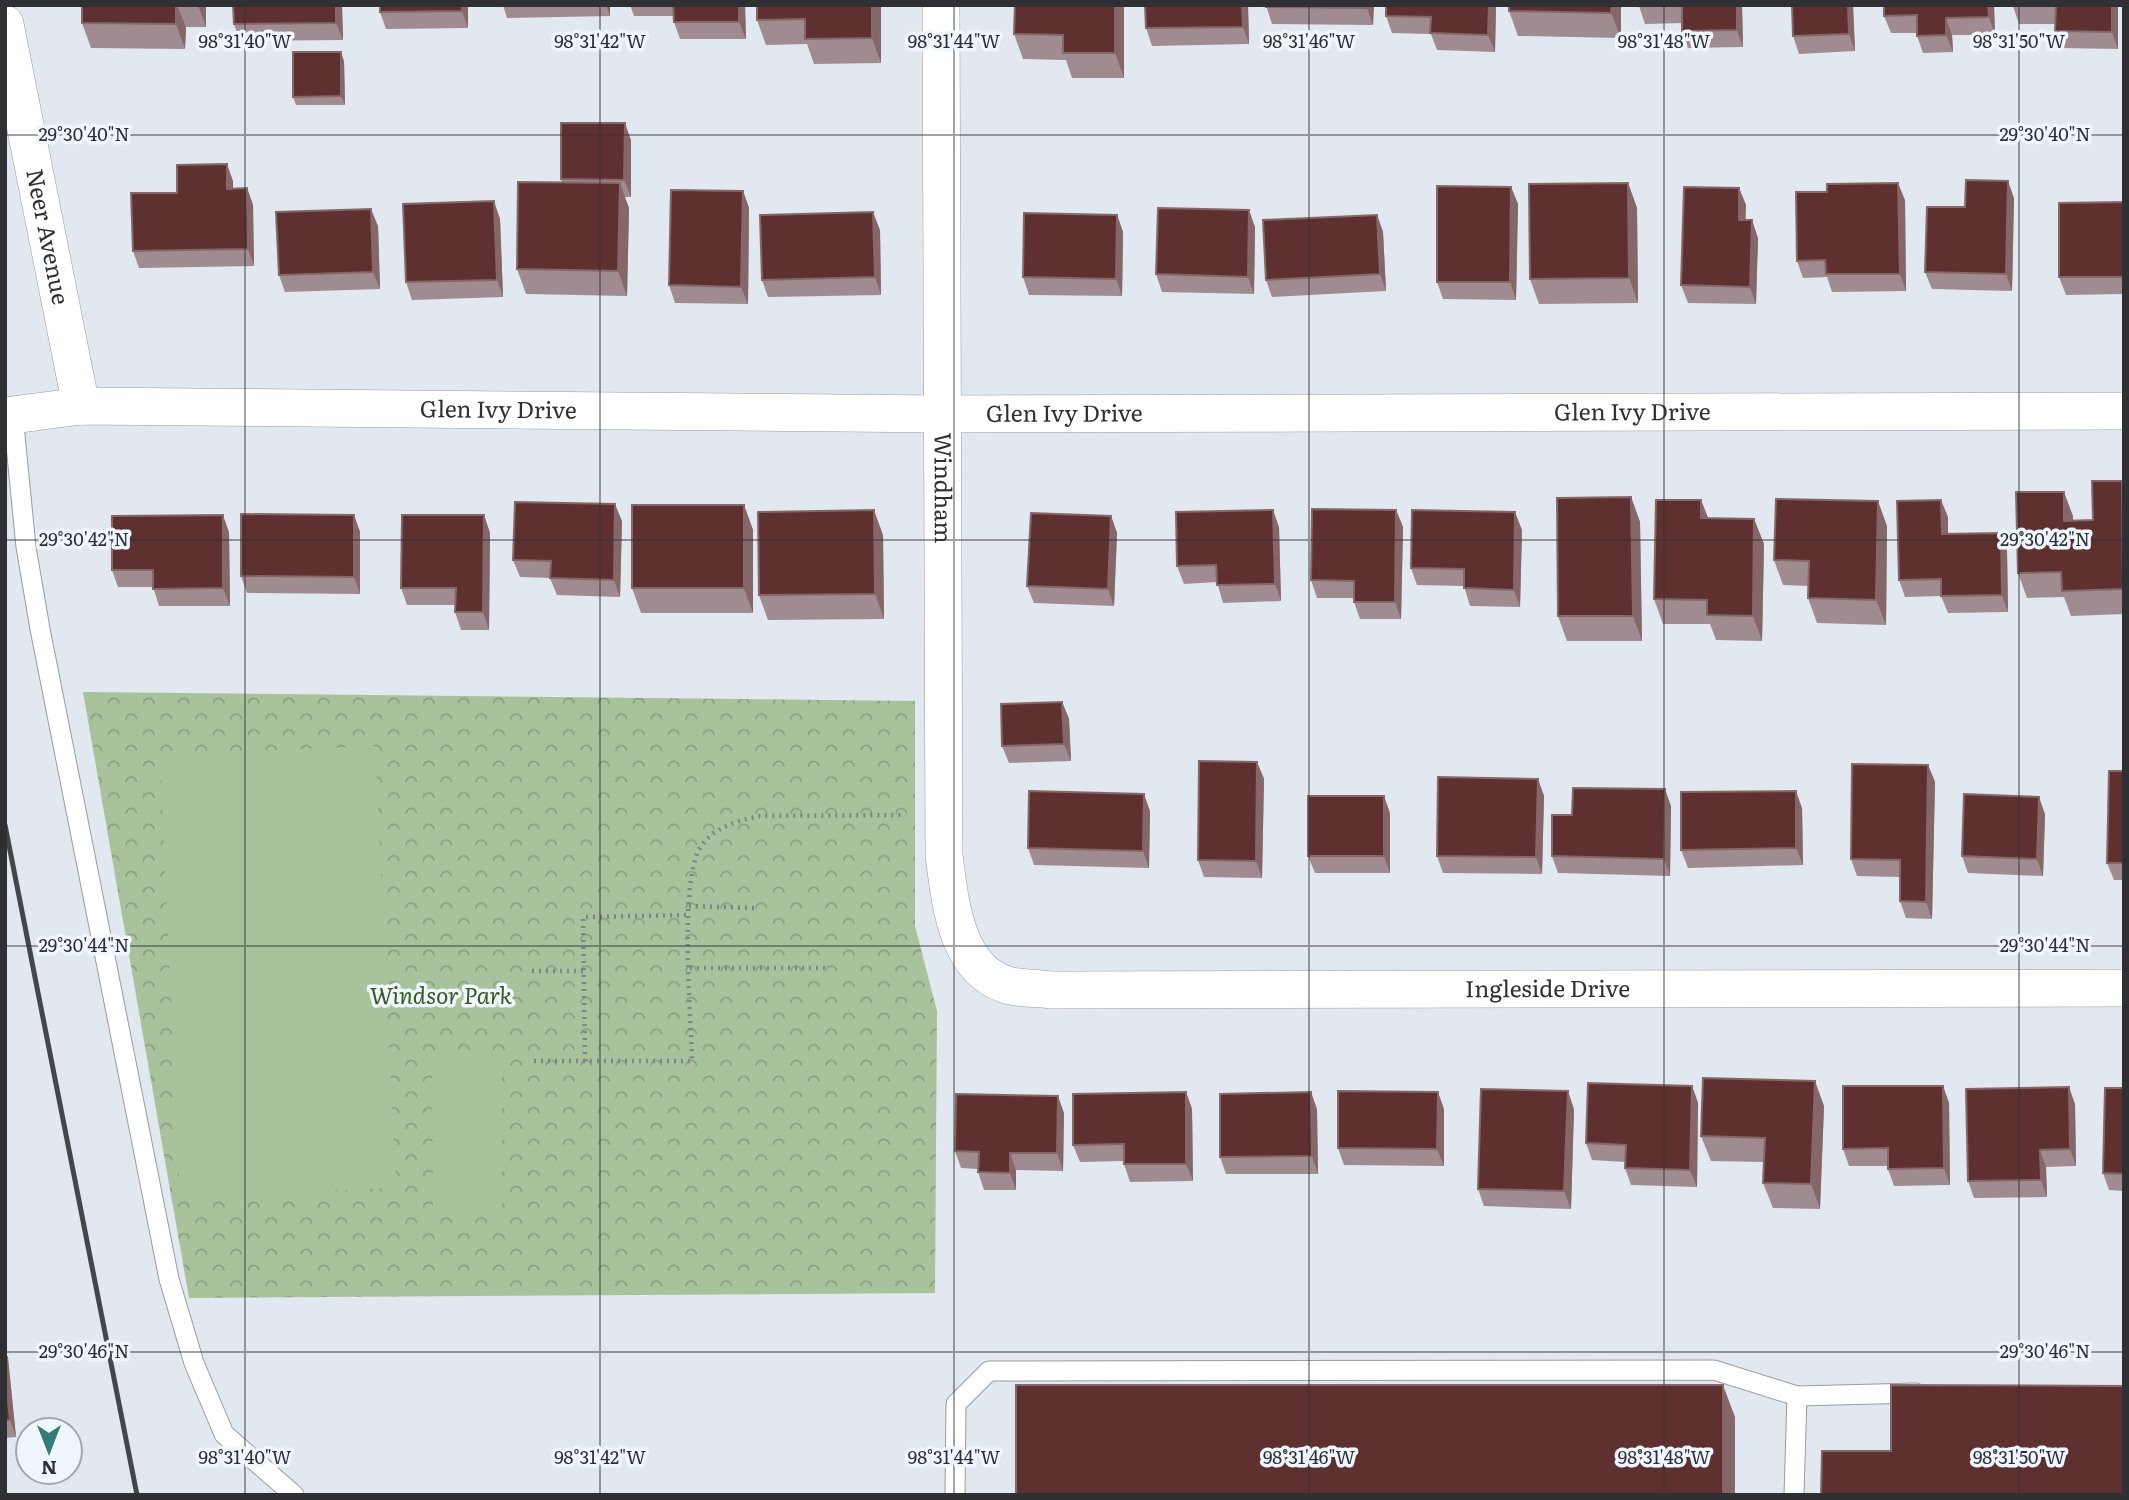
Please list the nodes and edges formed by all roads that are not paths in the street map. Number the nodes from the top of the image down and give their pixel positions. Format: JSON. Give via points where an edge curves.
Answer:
{"nodes":[{"id":1,"x":941,"y":5,"type":"edge"},
{"id":2,"x":5,"y":24,"type":"edge"},
{"id":3,"x":81,"y":406,"type":"junction"},
{"id":4,"x":2124,"y":411,"type":"edge"},
{"id":5,"x":943,"y":414,"type":"junction"},
{"id":6,"x":9,"y":415,"type":"edge"},
{"id":7,"x":976,"y":965,"type":"joint"},
{"id":8,"x":2124,"y":988,"type":"edge"},
{"id":9,"x":1931,"y":1393,"type":"edge"},
{"id":10,"x":1797,"y":1395,"type":"junction"},
{"id":11,"x":294,"y":1495,"type":"edge"},
{"id":12,"x":955,"y":1495,"type":"edge"},
{"id":13,"x":1794,"y":1495,"type":"edge"}],
"edges":[{"from":1,"to":5,"type":"street","name":"Windham"},
{"from":2,"to":3,"type":"street","name":"Neer Avenue"},
{"from":3,"to":5,"type":"street","name":"Glen Ivy Drive"},
{"from":3,"to":6,"type":"street","name":"Glen Ivy Drive"},
{"from":4,"to":5,"type":"street","name":"Glen Ivy Drive"},
{"from":5,"to":7,"type":"street","name":"Windham","via":[[944,855],[950,903]]},
{"from":6,"to":11,"type":"lane","via":[[40,629],[169,1279],[194,1363],[225,1434]]},
{"from":7,"to":8,"type":"street","name":"Ingleside Drive","via":[[1006,985],[1051,990]]},
{"from":9,"to":10,"type":"lane"},
{"from":10,"to":12,"type":"lane","via":[[1714,1370],[989,1371],[956,1404]]},
{"from":10,"to":13,"type":"lane"}]}
